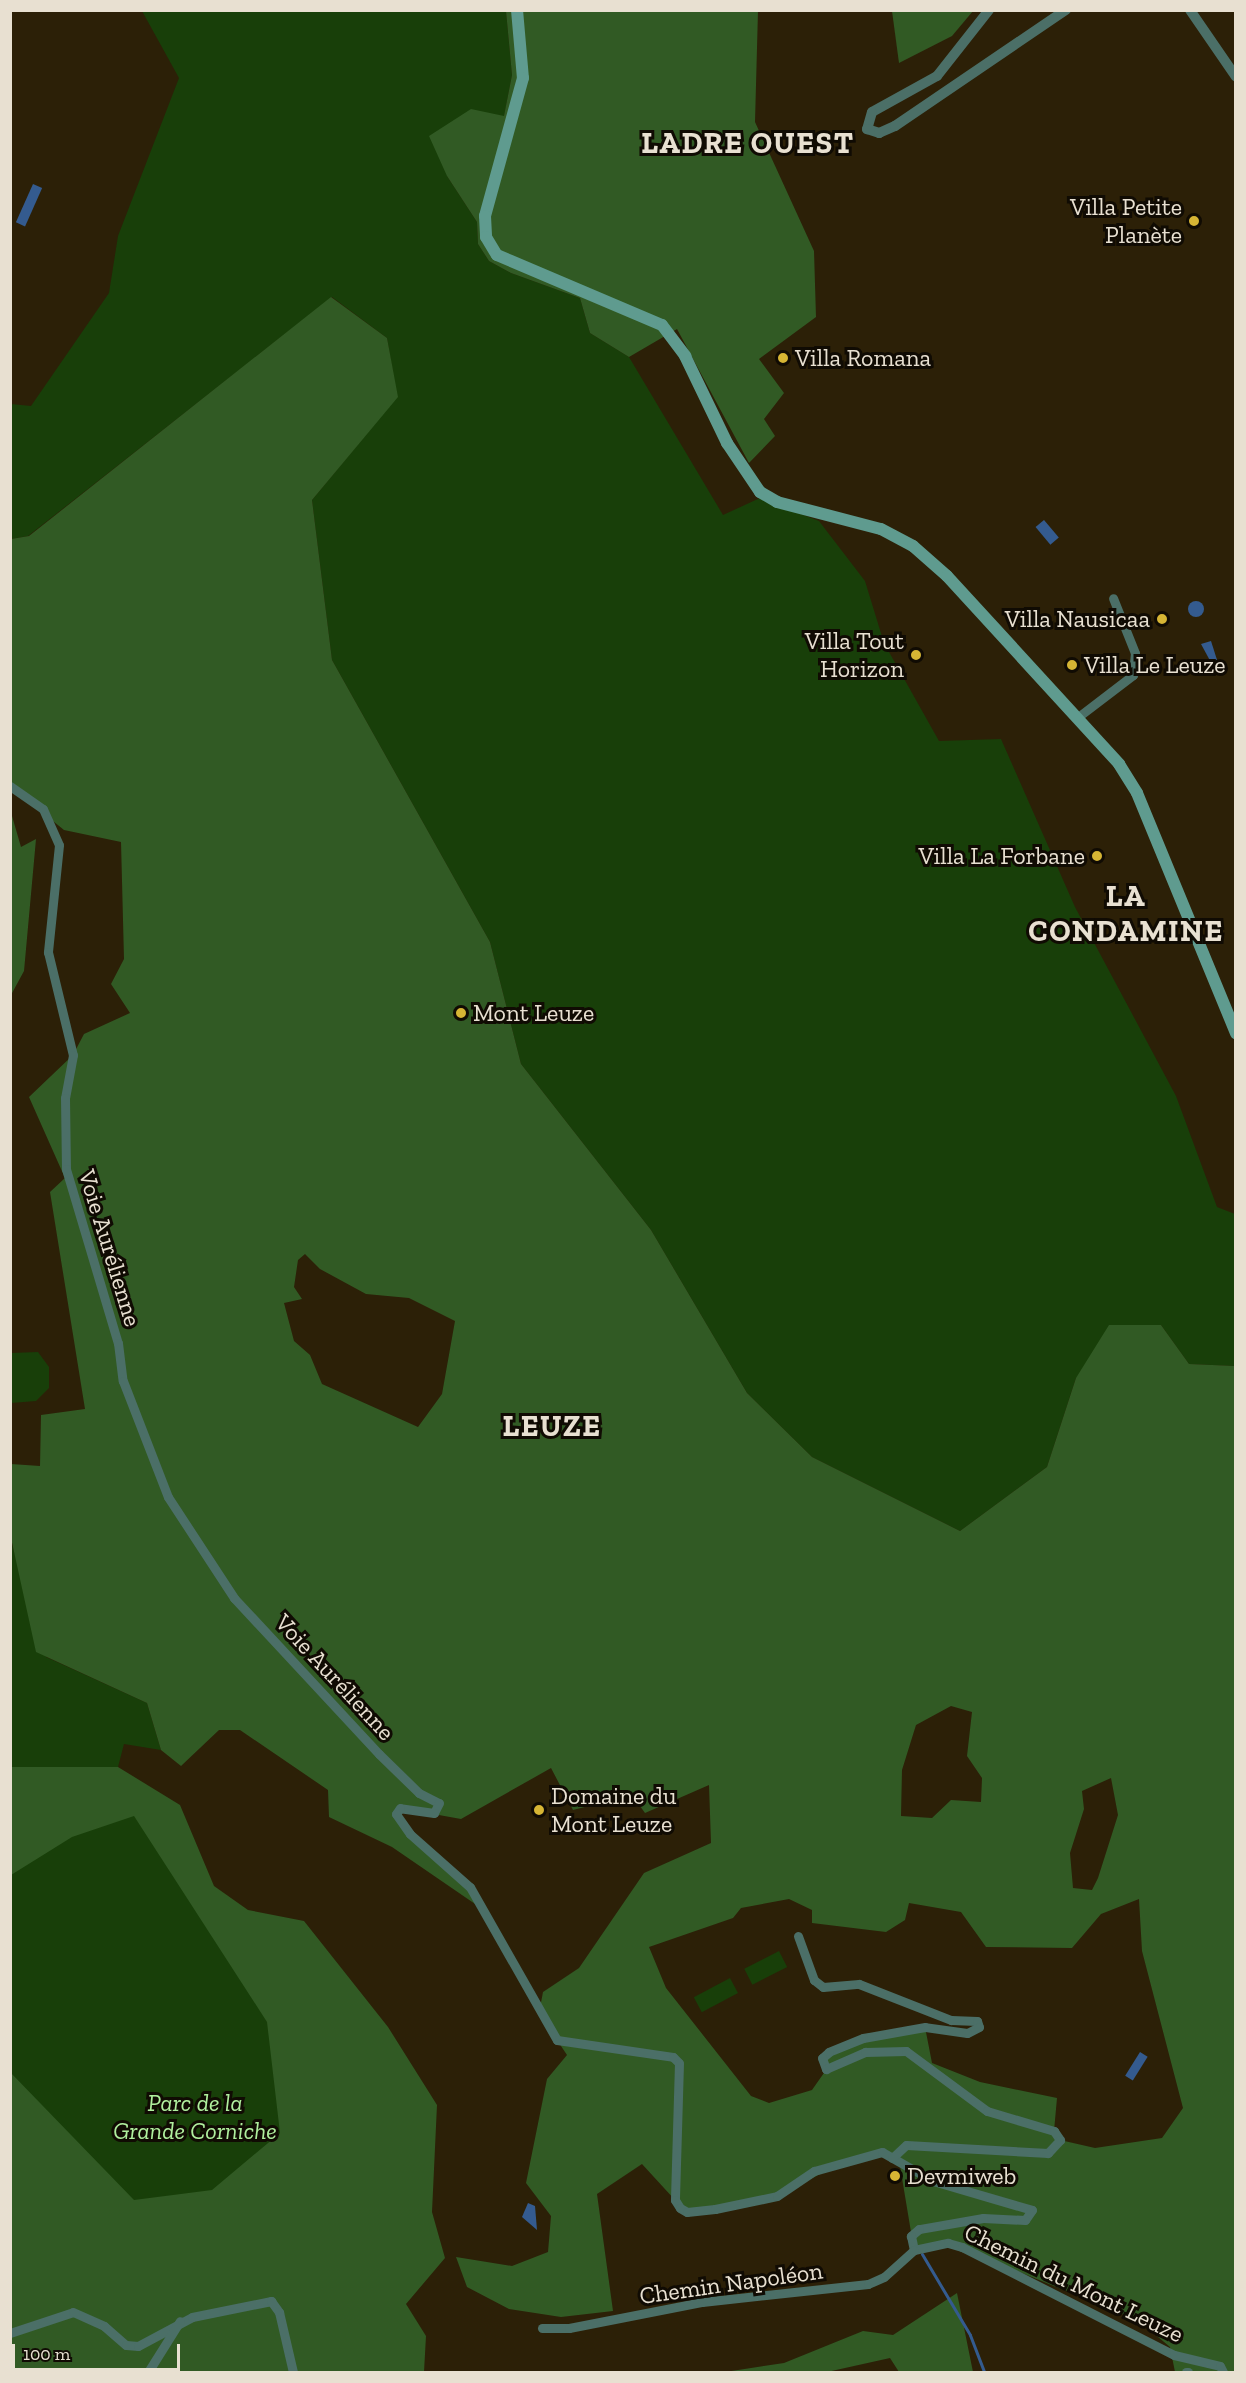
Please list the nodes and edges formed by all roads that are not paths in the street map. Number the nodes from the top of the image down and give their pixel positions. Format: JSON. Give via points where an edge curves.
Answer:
{"nodes":[{"id":1,"x":517,"y":10,"type":"edge"},
{"id":2,"x":989,"y":10,"type":"edge"},
{"id":3,"x":1066,"y":10,"type":"edge"},
{"id":4,"x":1190,"y":10,"type":"edge"},
{"id":5,"x":1236,"y":76,"type":"edge"},
{"id":6,"x":1113,"y":598,"type":"dead end"},
{"id":7,"x":1078,"y":717,"type":"junction"},
{"id":8,"x":10,"y":786,"type":"edge"},
{"id":9,"x":1236,"y":1034,"type":"edge"},
{"id":10,"x":798,"y":1936,"type":"dead end"},
{"id":11,"x":892,"y":2158,"type":"junction"},
{"id":12,"x":914,"y":2250,"type":"junction"},
{"id":13,"x":180,"y":2321,"type":"junction"},
{"id":14,"x":542,"y":2328,"type":"dead end"},
{"id":15,"x":10,"y":2333,"type":"edge"},
{"id":16,"x":148,"y":2373,"type":"edge"},
{"id":17,"x":293,"y":2373,"type":"edge"},
{"id":18,"x":1223,"y":2373,"type":"edge"}],
"edges":[{"from":1,"to":7,"type":"main road","via":[[524,78],[484,216],[486,237],[497,255],[662,325],[760,492],[777,502],[881,529],[913,546]]},
{"from":2,"to":3,"type":"street","via":[[937,76],[872,112],[867,129],[879,133],[895,126]]},
{"from":4,"to":5,"type":"street"},
{"from":6,"to":7,"type":"street","via":[[1135,653],[1133,675]]},
{"from":7,"to":9,"type":"main road","via":[[1137,793]]},
{"from":8,"to":11,"type":"street","name":"Voie Aurélienne","via":[[43,809],[59,845],[48,952],[73,1055],[65,1098],[66,1169],[135,1417],[184,1526],[234,1598],[379,1754],[419,1793],[439,1803],[434,1812],[400,1808],[396,1814],[410,1834],[470,1887],[557,2040],[673,2057],[679,2063],[675,2200],[680,2208],[687,2212],[715,2209],[777,2196],[814,2171],[854,2157],[882,2152]]},
{"from":10,"to":11,"type":"street","via":[[814,1980],[823,1987],[859,1984],[951,2020],[977,2021],[979,2027],[967,2033],[925,2027],[863,2038],[829,2052],[822,2058],[826,2069],[865,2052],[906,2051],[987,2111],[1054,2131],[1060,2140],[1048,2153],[906,2145]]},
{"from":11,"to":12,"type":"street","name":"Chemin du Mont Leuze","via":[[933,2181],[1032,2210],[1025,2220],[983,2218],[919,2229],[911,2236]]},
{"from":12,"to":14,"type":"street","name":"Chemin Napoléon","via":[[884,2277],[868,2284],[702,2302],[569,2328]]},
{"from":12,"to":18,"type":"street","name":"Chemin du Mont Leuze","via":[[948,2243],[962,2247],[1174,2355],[1220,2366]]},
{"from":13,"to":15,"type":"street","via":[[138,2346],[126,2345],[104,2326],[74,2312]]},
{"from":13,"to":16,"type":"street"},
{"from":13,"to":17,"type":"street","via":[[249,2303],[275,2304]]}]}
